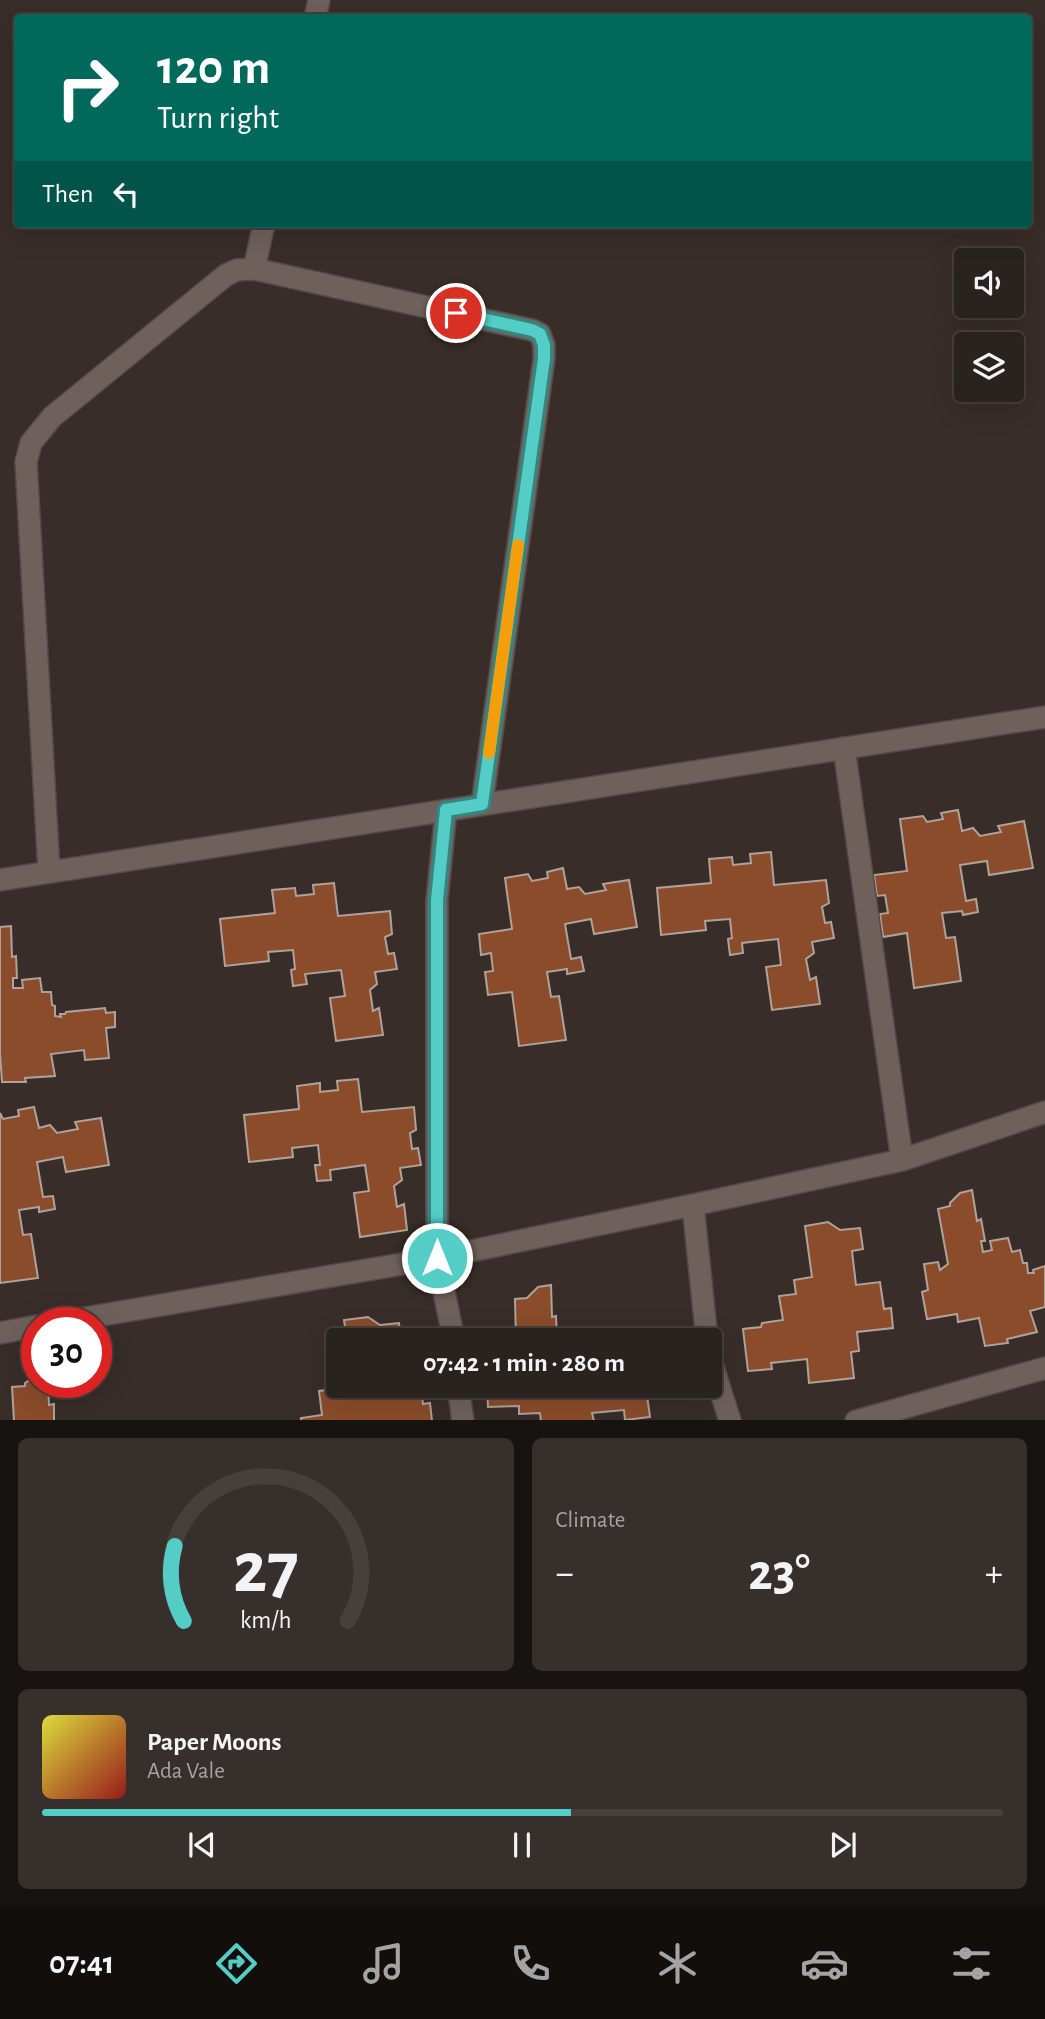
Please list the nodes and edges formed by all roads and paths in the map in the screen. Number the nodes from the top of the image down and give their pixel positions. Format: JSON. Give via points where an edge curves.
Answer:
{"nodes":[{"id":1,"x":263,"y":228,"type":"edge"},
{"id":2,"x":254,"y":269,"type":"junction"},
{"id":3,"x":1045,"y":717,"type":"edge"},
{"id":4,"x":844,"y":748,"type":"junction"},
{"id":5,"x":482,"y":804,"type":"junction"},
{"id":6,"x":446,"y":810,"type":"junction"},
{"id":7,"x":49,"y":872,"type":"junction"},
{"id":8,"x":0,"y":880,"type":"edge"},
{"id":9,"x":1045,"y":1112,"type":"edge"},
{"id":10,"x":902,"y":1160,"type":"junction"},
{"id":11,"x":693,"y":1205,"type":"junction"},
{"id":12,"x":437,"y":1258,"type":"junction"},
{"id":13,"x":112,"y":1313,"type":"edge"},
{"id":14,"x":452,"y":1328,"type":"edge"},
{"id":15,"x":706,"y":1328,"type":"edge"},
{"id":16,"x":21,"y":1329,"type":"edge"},
{"id":17,"x":0,"y":1333,"type":"edge"},
{"id":18,"x":1045,"y":1368,"type":"edge"},
{"id":19,"x":722,"y":1395,"type":"edge"},
{"id":20,"x":460,"y":1398,"type":"edge"},
{"id":21,"x":463,"y":1420,"type":"edge"},
{"id":22,"x":730,"y":1420,"type":"edge"},
{"id":23,"x":856,"y":1420,"type":"edge"}],
"edges":[{"from":1,"to":2,"type":"street"},
{"from":2,"to":5,"type":"street","via":[[540,334],[544,359]]},
{"from":2,"to":7,"type":"street","via":[[226,275],[52,417],[32,443],[26,463]]},
{"from":3,"to":4,"type":"street"},
{"from":4,"to":5,"type":"street"},
{"from":4,"to":10,"type":"street"},
{"from":5,"to":6,"type":"street"},
{"from":6,"to":7,"type":"street"},
{"from":6,"to":12,"type":"street","via":[[437,900]]},
{"from":7,"to":8,"type":"street"},
{"from":9,"to":10,"type":"street"},
{"from":10,"to":11,"type":"street"},
{"from":11,"to":12,"type":"street"},
{"from":11,"to":15,"type":"street"},
{"from":12,"to":13,"type":"street"},
{"from":12,"to":14,"type":"street"},
{"from":16,"to":17,"type":"street"},
{"from":18,"to":23,"type":"street"},
{"from":19,"to":22,"type":"street"},
{"from":20,"to":21,"type":"street"}]}
